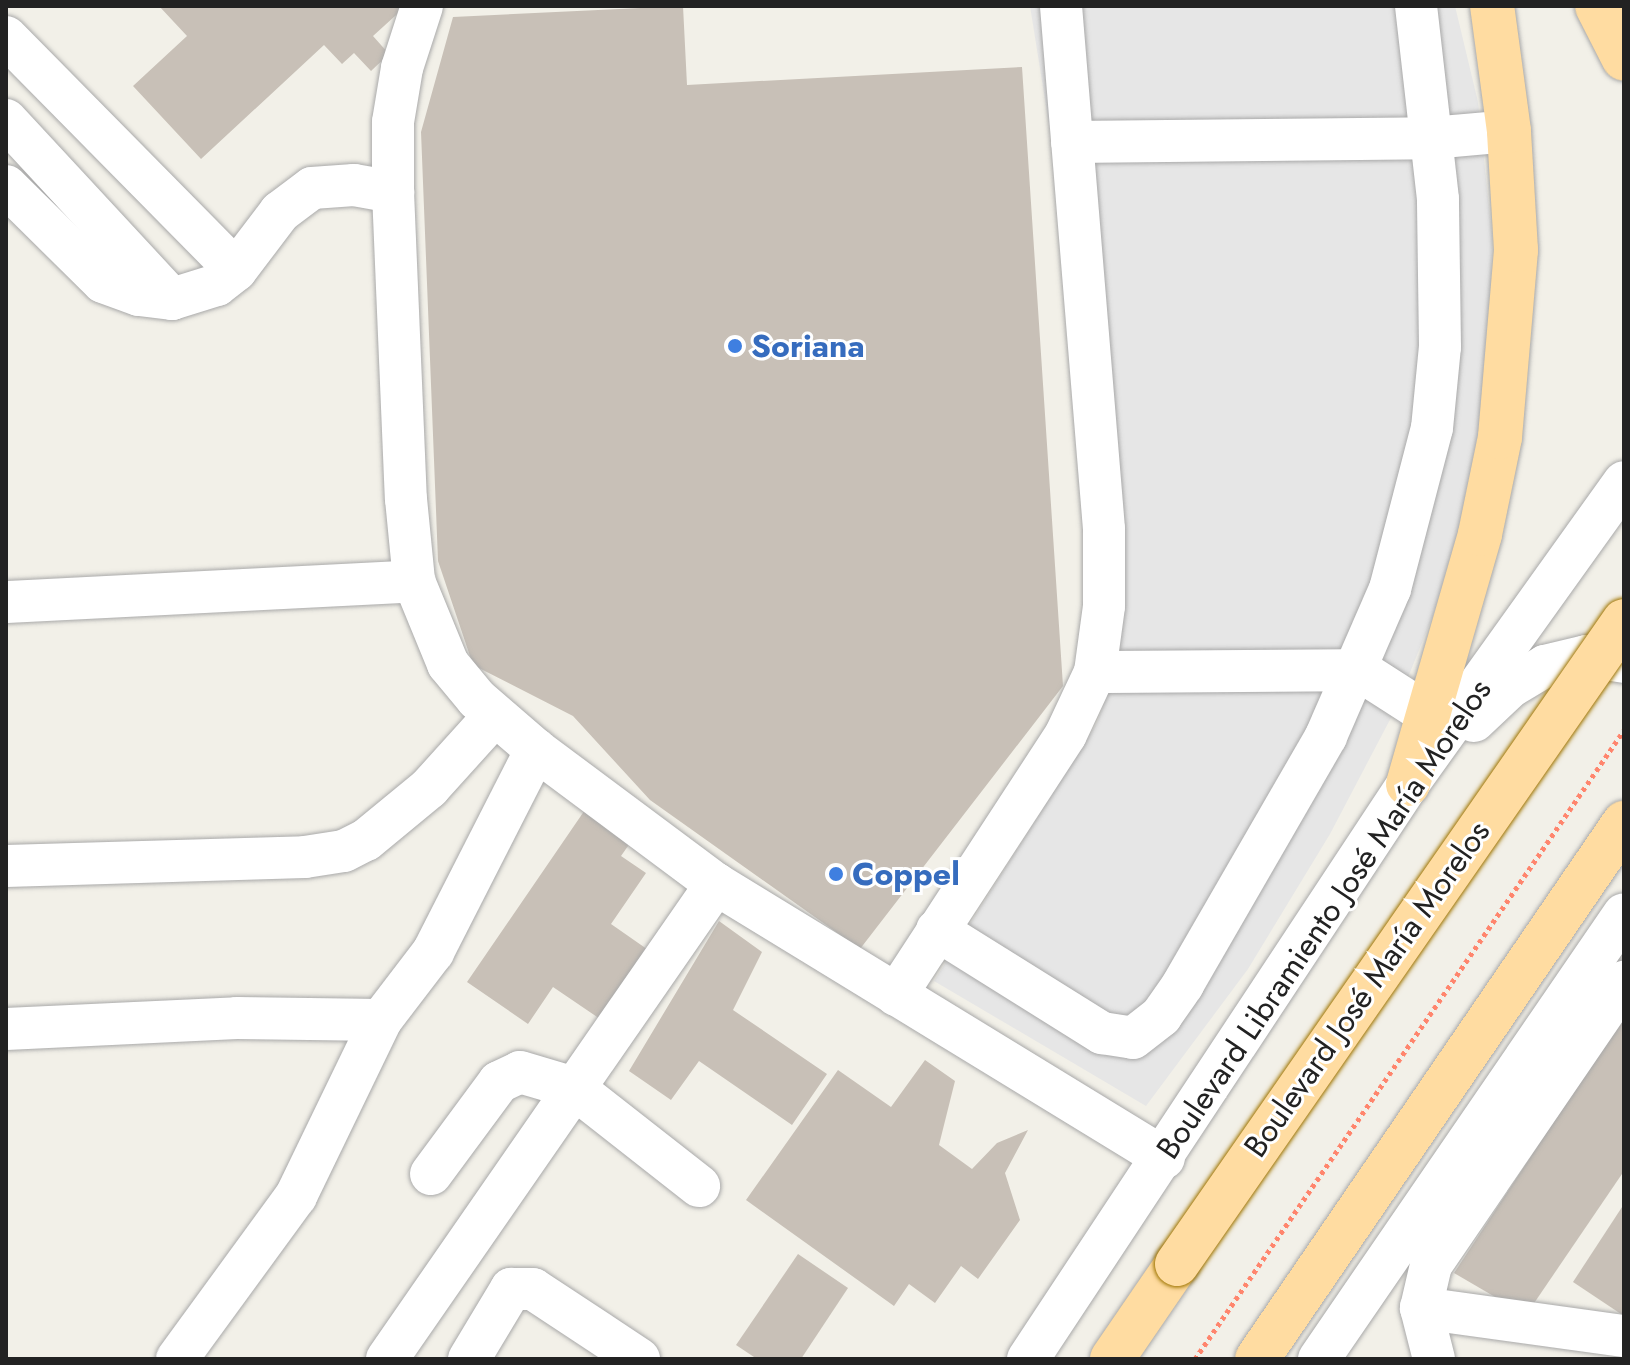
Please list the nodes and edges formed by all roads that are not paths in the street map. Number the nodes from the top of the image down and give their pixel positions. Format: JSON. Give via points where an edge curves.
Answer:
{"nodes":[{"id":1,"x":422,"y":6,"type":"edge"},
{"id":2,"x":1061,"y":6,"type":"edge"},
{"id":3,"x":1416,"y":6,"type":"edge"},
{"id":4,"x":1492,"y":6,"type":"edge"},
{"id":5,"x":1597,"y":6,"type":"edge"},
{"id":6,"x":6,"y":37,"type":"edge"},
{"id":7,"x":1624,"y":59,"type":"edge"},
{"id":8,"x":6,"y":120,"type":"edge"},
{"id":9,"x":1509,"y":131,"type":"junction"},
{"id":10,"x":1431,"y":138,"type":"junction"},
{"id":11,"x":1072,"y":142,"type":"junction"},
{"id":12,"x":6,"y":186,"type":"edge"},
{"id":13,"x":393,"y":192,"type":"junction"},
{"id":14,"x":236,"y":270,"type":"junction"},
{"id":15,"x":172,"y":299,"type":"junction"},
{"id":16,"x":1624,"y":482,"type":"edge"},
{"id":17,"x":414,"y":581,"type":"junction"},
{"id":18,"x":6,"y":602,"type":"edge"},
{"id":19,"x":1624,"y":621,"type":"edge"},
{"id":20,"x":1624,"y":662,"type":"edge"},
{"id":21,"x":1359,"y":670,"type":"junction"},
{"id":22,"x":1095,"y":672,"type":"junction"},
{"id":23,"x":1426,"y":713,"type":"junction"},
{"id":24,"x":495,"y":715,"type":"junction"},
{"id":25,"x":536,"y":750,"type":"junction"},
{"id":26,"x":1408,"y":784,"type":"junction"},
{"id":27,"x":1624,"y":823,"type":"edge"},
{"id":28,"x":6,"y":866,"type":"edge"},
{"id":29,"x":716,"y":884,"type":"junction"},
{"id":30,"x":1624,"y":914,"type":"edge"},
{"id":31,"x":937,"y":930,"type":"junction"},
{"id":32,"x":1624,"y":982,"type":"edge"},
{"id":33,"x":896,"y":995,"type":"junction"},
{"id":34,"x":381,"y":1020,"type":"junction"},
{"id":35,"x":6,"y":1029,"type":"edge"},
{"id":36,"x":574,"y":1088,"type":"junction"},
{"id":37,"x":1164,"y":1158,"type":"junction"},
{"id":38,"x":431,"y":1174,"type":"dead end"},
{"id":39,"x":699,"y":1186,"type":"dead end"},
{"id":40,"x":1421,"y":1308,"type":"junction"},
{"id":41,"x":1624,"y":1336,"type":"edge"},
{"id":42,"x":1261,"y":1353,"type":"edge"},
{"id":43,"x":177,"y":1359,"type":"edge"},
{"id":44,"x":387,"y":1359,"type":"edge"},
{"id":45,"x":469,"y":1359,"type":"edge"},
{"id":46,"x":639,"y":1359,"type":"edge"},
{"id":47,"x":1028,"y":1359,"type":"edge"},
{"id":48,"x":1112,"y":1359,"type":"edge"},
{"id":49,"x":1319,"y":1359,"type":"edge"},
{"id":50,"x":1434,"y":1359,"type":"edge"}],
"edges":[{"from":1,"to":13,"type":"street","via":[[402,68],[393,122]]},
{"from":2,"to":11,"type":"street"},
{"from":3,"to":10,"type":"street"},
{"from":4,"to":9,"type":"main road"},
{"from":5,"to":7,"type":"main road"},
{"from":6,"to":14,"type":"street"},
{"from":8,"to":15,"type":"street"},
{"from":9,"to":10,"type":"street"},
{"from":9,"to":23,"type":"main road","via":[[1516,250],[1500,437],[1480,534]]},
{"from":10,"to":11,"type":"street"},
{"from":10,"to":21,"type":"street","via":[[1440,275],[1432,428],[1395,575]]},
{"from":11,"to":22,"type":"street","via":[[1104,529],[1104,606]]},
{"from":12,"to":15,"type":"street","via":[[103,282],[139,295]]},
{"from":13,"to":14,"type":"street","via":[[354,185],[312,188],[280,212]]},
{"from":13,"to":17,"type":"street"},
{"from":14,"to":15,"type":"street","via":[[198,294]]},
{"from":16,"to":26,"type":"street","name":"Boulevard Libramiento José María Morelos"},
{"from":17,"to":18,"type":"street"},
{"from":17,"to":24,"type":"street","via":[[448,664]]},
{"from":19,"to":48,"type":"main road","name":"Boulevard José María Morelos","bridge":true},
{"from":20,"to":26,"type":"street","via":[[1587,656],[1545,666],[1510,687]]},
{"from":21,"to":22,"type":"street"},
{"from":21,"to":23,"type":"street"},
{"from":21,"to":31,"type":"street","via":[[1183,984],[1148,1029],[1120,1039],[1102,1033]]},
{"from":22,"to":31,"type":"street","via":[[1066,734]]},
{"from":23,"to":26,"type":"main road"},
{"from":24,"to":25,"type":"street"},
{"from":24,"to":28,"type":"street","via":[[429,788],[366,840],[344,851],[305,857]]},
{"from":25,"to":29,"type":"street"},
{"from":25,"to":34,"type":"street","via":[[433,952]]},
{"from":26,"to":37,"type":"street","name":"Boulevard Libramiento José María Morelos"},
{"from":27,"to":42,"type":"main road"},
{"from":29,"to":33,"type":"street"},
{"from":29,"to":36,"type":"street"},
{"from":30,"to":49,"type":"street"},
{"from":31,"to":33,"type":"street"},
{"from":32,"to":40,"type":"street","via":[[1456,1224],[1431,1265]]},
{"from":33,"to":37,"type":"street"},
{"from":34,"to":35,"type":"street","via":[[237,1018]]},
{"from":34,"to":43,"type":"street","via":[[296,1196]]},
{"from":36,"to":38,"type":"street","via":[[528,1072],[499,1082]]},
{"from":36,"to":39,"type":"street"},
{"from":36,"to":44,"type":"street"},
{"from":37,"to":47,"type":"street","name":"Boulevard Libramiento José María Morelos"},
{"from":40,"to":41,"type":"street"},
{"from":40,"to":50,"type":"street"},
{"from":45,"to":46,"type":"street","via":[[501,1298],[511,1289],[533,1289]]}]}
